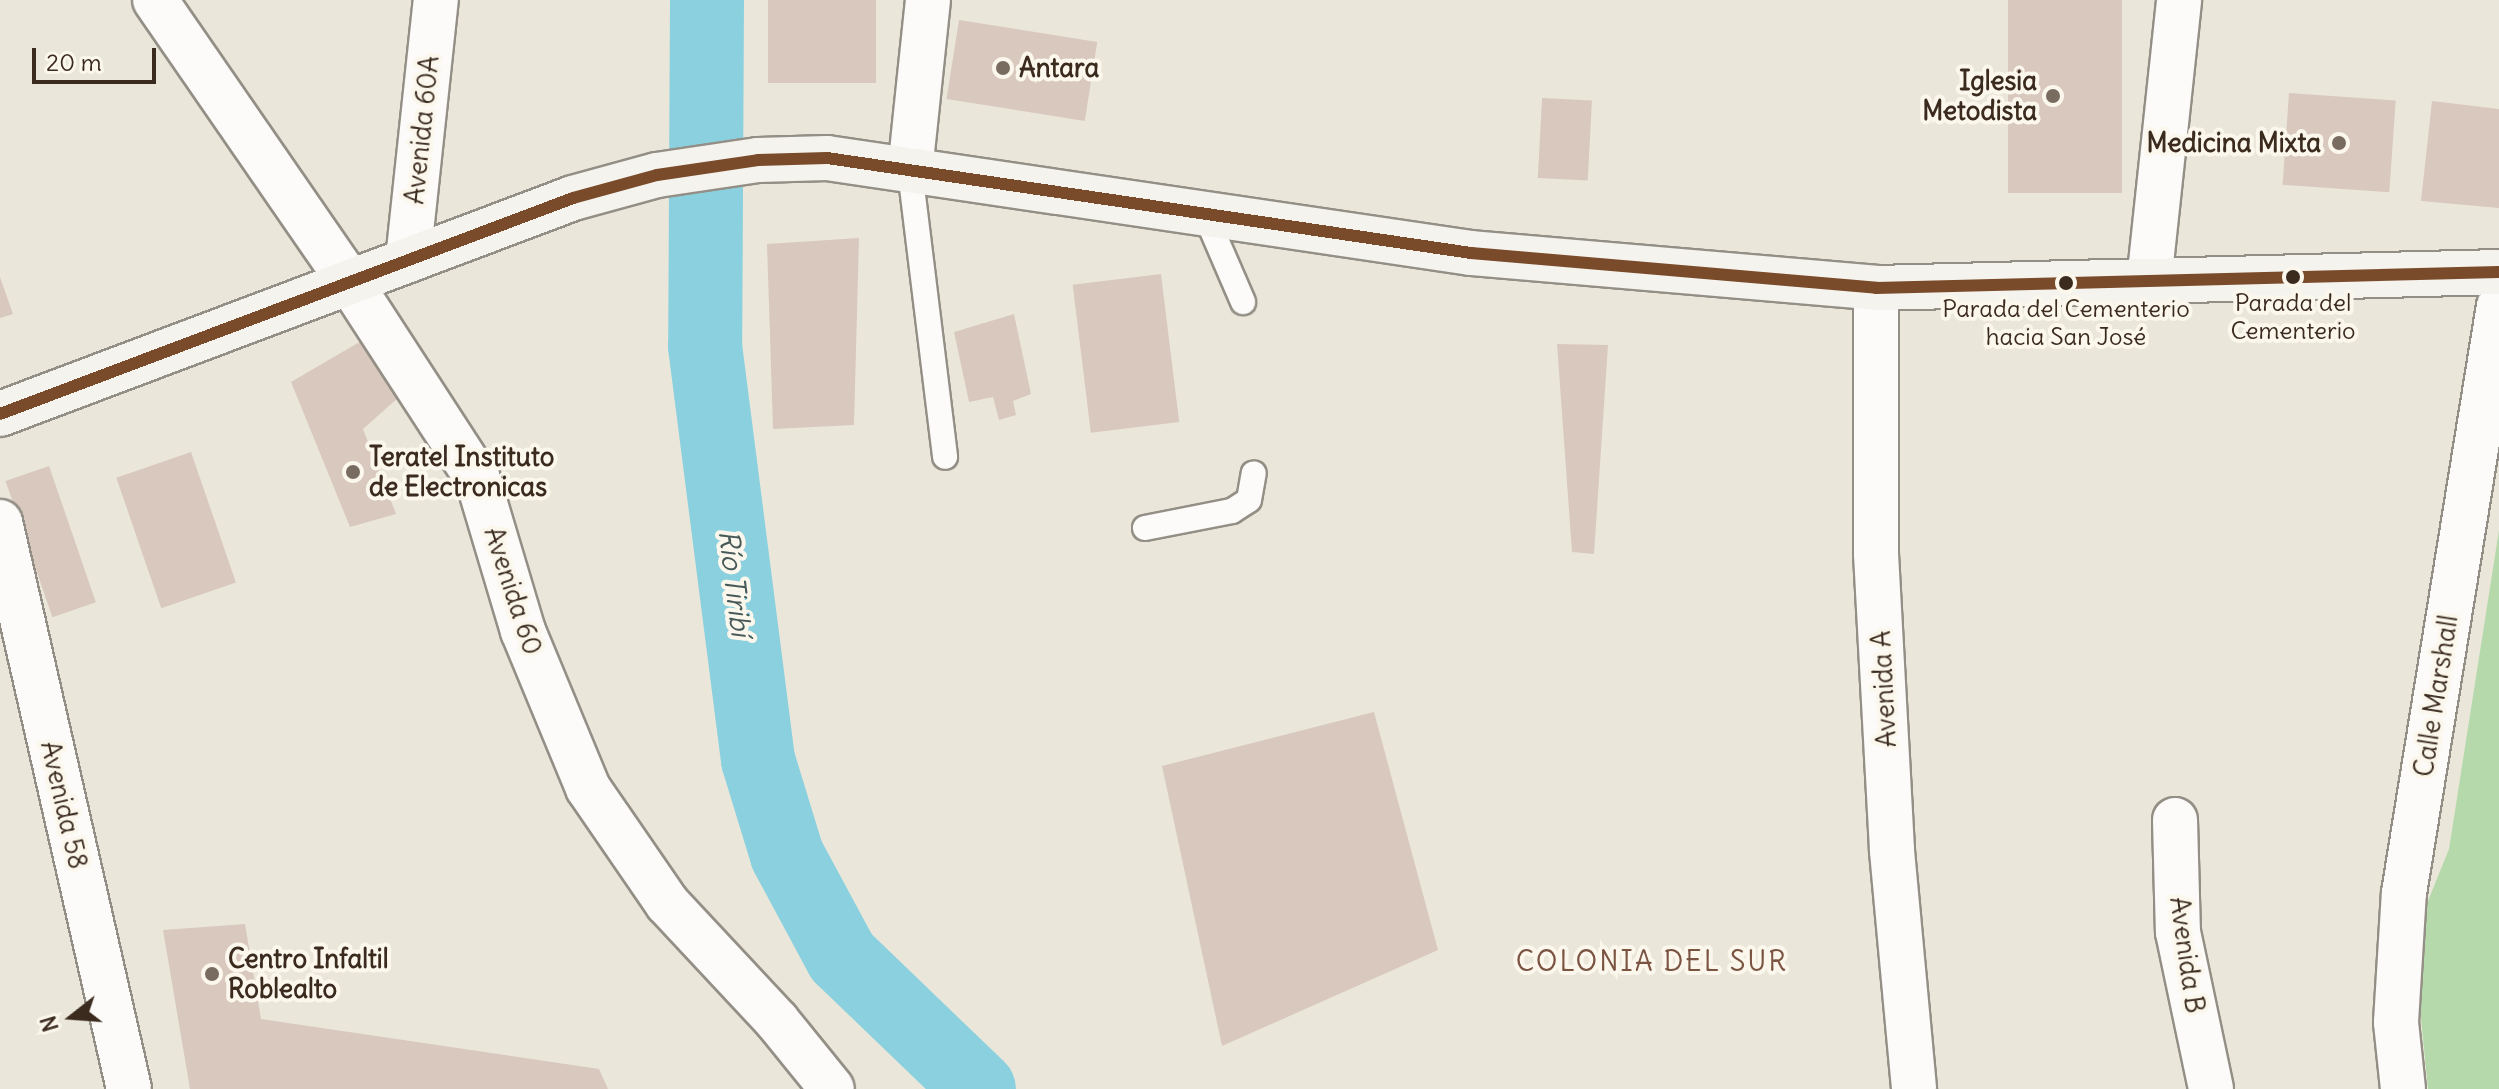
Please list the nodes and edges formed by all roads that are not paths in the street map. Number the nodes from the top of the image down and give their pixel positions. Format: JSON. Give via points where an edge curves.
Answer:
{"nodes":[{"id":1,"x":155,"y":0,"type":"edge"},
{"id":2,"x":436,"y":0,"type":"edge"},
{"id":3,"x":928,"y":0,"type":"edge"},
{"id":4,"x":2179,"y":0,"type":"edge"},
{"id":5,"x":910,"y":171,"type":"junction"},
{"id":6,"x":1205,"y":214,"type":"junction"},
{"id":7,"x":408,"y":260,"type":"junction"},
{"id":8,"x":2499,"y":272,"type":"edge"},
{"id":9,"x":349,"y":281,"type":"junction"},
{"id":10,"x":2149,"y":282,"type":"junction"},
{"id":11,"x":1876,"y":288,"type":"junction"},
{"id":12,"x":1243,"y":302,"type":"dead end"},
{"id":13,"x":2499,"y":306,"type":"edge"},
{"id":14,"x":0,"y":414,"type":"edge"},
{"id":15,"x":945,"y":457,"type":"dead end"},
{"id":16,"x":1254,"y":473,"type":"dead end"},
{"id":17,"x":0,"y":522,"type":"edge"},
{"id":18,"x":1145,"y":528,"type":"dead end"},
{"id":19,"x":2175,"y":820,"type":"dead end"},
{"id":20,"x":129,"y":1089,"type":"edge"},
{"id":21,"x":832,"y":1089,"type":"edge"},
{"id":22,"x":1914,"y":1089,"type":"edge"},
{"id":23,"x":2211,"y":1089,"type":"edge"},
{"id":24,"x":2403,"y":1089,"type":"edge"}],
"edges":[{"from":1,"to":9,"type":"street","name":"Avenida 60"},
{"from":2,"to":7,"type":"street","name":"Avenida 60A"},
{"from":3,"to":5,"type":"street"},
{"from":4,"to":10,"type":"street"},
{"from":5,"to":6,"type":"main road"},
{"from":5,"to":7,"type":"main road","via":[[827,158],[758,160],[657,175],[573,198]]},
{"from":5,"to":15,"type":"lane"},
{"from":6,"to":11,"type":"main road","via":[[1471,253]]},
{"from":6,"to":12,"type":"lane"},
{"from":7,"to":9,"type":"main road"},
{"from":8,"to":10,"type":"main road"},
{"from":9,"to":14,"type":"main road"},
{"from":9,"to":21,"type":"street","name":"Avenida 60","via":[[478,480],[523,631],[588,788],[667,903]]},
{"from":10,"to":11,"type":"main road"},
{"from":11,"to":22,"type":"street","name":"Avenida A","via":[[1876,554],[1892,851]]},
{"from":13,"to":24,"type":"street","name":"Calle Marshall","via":[[2404,893],[2396,1022]]},
{"from":16,"to":18,"type":"lane","via":[[1249,500],[1232,511]]},
{"from":17,"to":20,"type":"street","name":"Avenida 58"},
{"from":19,"to":23,"type":"street","name":"Avenida B","via":[[2178,932]]}]}
